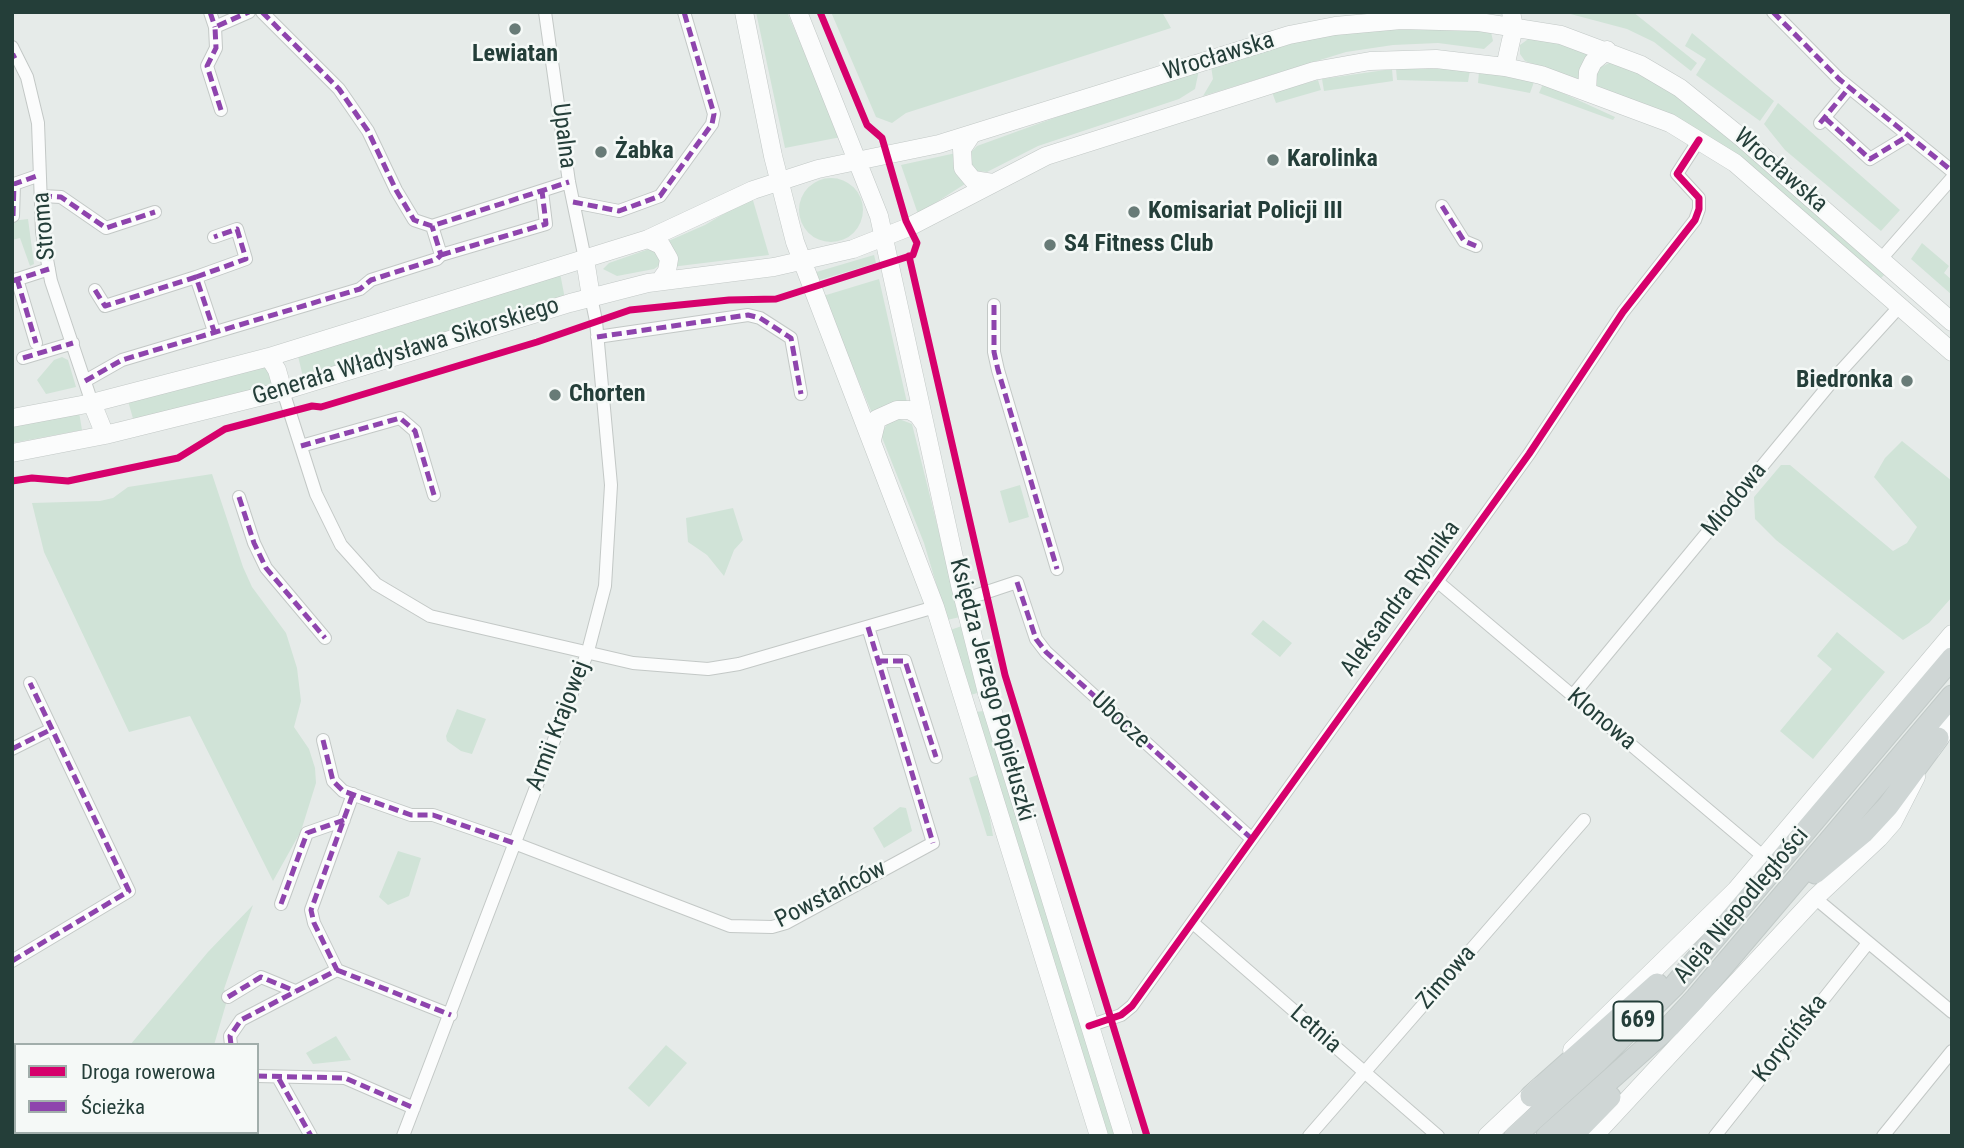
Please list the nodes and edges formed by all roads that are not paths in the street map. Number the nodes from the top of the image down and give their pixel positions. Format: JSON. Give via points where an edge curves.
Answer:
{"nodes":[{"id":1,"x":210,"y":12,"type":"edge"},
{"id":2,"x":248,"y":12,"type":"edge"},
{"id":3,"x":545,"y":12,"type":"edge"},
{"id":4,"x":684,"y":12,"type":"edge"},
{"id":5,"x":744,"y":12,"type":"edge"},
{"id":6,"x":798,"y":12,"type":"edge"},
{"id":7,"x":1527,"y":12,"type":"edge"},
{"id":8,"x":1773,"y":12,"type":"edge"},
{"id":9,"x":265,"y":13,"type":"edge"},
{"id":10,"x":1512,"y":20,"type":"edge"},
{"id":11,"x":215,"y":27,"type":"junction"},
{"id":12,"x":1607,"y":50,"type":"junction"},
{"id":13,"x":14,"y":53,"type":"edge"},
{"id":14,"x":1505,"y":67,"type":"junction"},
{"id":15,"x":1849,"y":88,"type":"junction"},
{"id":16,"x":1587,"y":92,"type":"junction"},
{"id":17,"x":221,"y":110,"type":"dead end"},
{"id":18,"x":972,"y":134,"type":"junction"},
{"id":19,"x":1908,"y":136,"type":"junction"},
{"id":20,"x":1699,"y":140,"type":"junction"},
{"id":21,"x":859,"y":161,"type":"junction"},
{"id":22,"x":1952,"y":171,"type":"edge"},
{"id":23,"x":1677,"y":174,"type":"joint"},
{"id":24,"x":40,"y":175,"type":"junction"},
{"id":25,"x":1952,"y":178,"type":"edge"},
{"id":26,"x":779,"y":181,"type":"junction"},
{"id":27,"x":569,"y":182,"type":"junction"},
{"id":28,"x":993,"y":183,"type":"junction"},
{"id":29,"x":542,"y":191,"type":"junction"},
{"id":30,"x":42,"y":196,"type":"junction"},
{"id":31,"x":573,"y":202,"type":"junction"},
{"id":32,"x":1442,"y":206,"type":"dead end"},
{"id":33,"x":155,"y":212,"type":"dead end"},
{"id":34,"x":13,"y":216,"type":"edge"},
{"id":35,"x":432,"y":226,"type":"junction"},
{"id":36,"x":214,"y":237,"type":"dead end"},
{"id":37,"x":883,"y":238,"type":"junction"},
{"id":38,"x":648,"y":239,"type":"junction"},
{"id":39,"x":1476,"y":246,"type":"dead end"},
{"id":40,"x":441,"y":255,"type":"junction"},
{"id":41,"x":585,"y":259,"type":"junction"},
{"id":42,"x":1881,"y":260,"type":"junction"},
{"id":43,"x":802,"y":262,"type":"junction"},
{"id":44,"x":49,"y":269,"type":"junction"},
{"id":45,"x":196,"y":277,"type":"junction"},
{"id":46,"x":14,"y":280,"type":"edge"},
{"id":47,"x":660,"y":281,"type":"junction"},
{"id":48,"x":95,"y":290,"type":"dead end"},
{"id":49,"x":591,"y":298,"type":"junction"},
{"id":50,"x":994,"y":305,"type":"dead end"},
{"id":51,"x":1900,"y":306,"type":"junction"},
{"id":52,"x":1952,"y":322,"type":"edge"},
{"id":53,"x":214,"y":331,"type":"junction"},
{"id":54,"x":597,"y":337,"type":"junction"},
{"id":55,"x":36,"y":343,"type":"dead end"},
{"id":56,"x":73,"y":343,"type":"junction"},
{"id":57,"x":1952,"y":352,"type":"edge"},
{"id":58,"x":269,"y":357,"type":"junction"},
{"id":59,"x":23,"y":358,"type":"dead end"},
{"id":60,"x":85,"y":381,"type":"junction"},
{"id":61,"x":283,"y":391,"type":"junction"},
{"id":62,"x":801,"y":394,"type":"dead end"},
{"id":63,"x":92,"y":402,"type":"junction"},
{"id":64,"x":12,"y":418,"type":"edge"},
{"id":65,"x":925,"y":425,"type":"junction"},
{"id":66,"x":105,"y":435,"type":"junction"},
{"id":67,"x":872,"y":440,"type":"junction"},
{"id":68,"x":301,"y":446,"type":"junction"},
{"id":69,"x":12,"y":453,"type":"edge"},
{"id":70,"x":434,"y":495,"type":"dead end"},
{"id":71,"x":239,"y":497,"type":"dead end"},
{"id":72,"x":1057,"y":569,"type":"dead end"},
{"id":73,"x":1438,"y":582,"type":"junction"},
{"id":74,"x":963,"y":600,"type":"junction"},
{"id":75,"x":935,"y":607,"type":"junction"},
{"id":76,"x":868,"y":627,"type":"junction"},
{"id":77,"x":1952,"y":634,"type":"edge"},
{"id":78,"x":326,"y":638,"type":"dead end"},
{"id":79,"x":588,"y":651,"type":"junction"},
{"id":80,"x":1952,"y":659,"type":"edge"},
{"id":81,"x":878,"y":661,"type":"junction"},
{"id":82,"x":30,"y":683,"type":"dead end"},
{"id":83,"x":987,"y":694,"type":"junction"},
{"id":84,"x":1573,"y":695,"type":"junction"},
{"id":85,"x":1952,"y":696,"type":"edge"},
{"id":86,"x":963,"y":698,"type":"junction"},
{"id":87,"x":52,"y":729,"type":"junction"},
{"id":88,"x":1945,"y":730,"type":"edge"},
{"id":89,"x":323,"y":740,"type":"dead end"},
{"id":90,"x":12,"y":749,"type":"edge"},
{"id":91,"x":936,"y":757,"type":"dead end"},
{"id":92,"x":353,"y":794,"type":"junction"},
{"id":93,"x":344,"y":820,"type":"junction"},
{"id":94,"x":1584,"y":820,"type":"dead end"},
{"id":95,"x":1252,"y":839,"type":"junction"},
{"id":96,"x":514,"y":843,"type":"junction"},
{"id":97,"x":1764,"y":857,"type":"junction"},
{"id":98,"x":1750,"y":896,"type":"junction"},
{"id":99,"x":1815,"y":898,"type":"junction"},
{"id":100,"x":281,"y":904,"type":"dead end"},
{"id":101,"x":1767,"y":917,"type":"junction"},
{"id":102,"x":1193,"y":923,"type":"junction"},
{"id":103,"x":1868,"y":943,"type":"junction"},
{"id":104,"x":12,"y":961,"type":"edge"},
{"id":105,"x":337,"y":970,"type":"junction"},
{"id":106,"x":295,"y":991,"type":"junction"},
{"id":107,"x":228,"y":997,"type":"dead end"},
{"id":108,"x":1952,"y":1012,"type":"edge"},
{"id":109,"x":451,"y":1015,"type":"junction"},
{"id":110,"x":1089,"y":1026,"type":"junction"},
{"id":111,"x":1670,"y":1026,"type":"junction"},
{"id":112,"x":231,"y":1043,"type":"edge"},
{"id":113,"x":1952,"y":1051,"type":"edge"},
{"id":114,"x":1365,"y":1073,"type":"junction"},
{"id":115,"x":259,"y":1076,"type":"edge"},
{"id":116,"x":279,"y":1079,"type":"junction"},
{"id":117,"x":1531,"y":1096,"type":"junction"},
{"id":118,"x":414,"y":1108,"type":"junction"},
{"id":119,"x":311,"y":1136,"type":"edge"},
{"id":120,"x":403,"y":1136,"type":"edge"},
{"id":121,"x":1099,"y":1136,"type":"edge"},
{"id":122,"x":1124,"y":1136,"type":"edge"},
{"id":123,"x":1308,"y":1136,"type":"edge"},
{"id":124,"x":1438,"y":1136,"type":"edge"},
{"id":125,"x":1488,"y":1136,"type":"edge"},
{"id":126,"x":1515,"y":1136,"type":"edge"},
{"id":127,"x":1547,"y":1136,"type":"edge"},
{"id":128,"x":1572,"y":1136,"type":"edge"},
{"id":129,"x":1594,"y":1136,"type":"edge"},
{"id":130,"x":1715,"y":1136,"type":"edge"},
{"id":131,"x":1883,"y":1136,"type":"edge"}],
"edges":[{"from":1,"to":11,"type":"street"},
{"from":2,"to":11,"type":"street"},
{"from":3,"to":27,"type":"street","name":"Upalna"},
{"from":4,"to":31,"type":"street","via":[[714,114],[712,124],[660,196],[619,211]]},
{"from":5,"to":26,"type":"main road"},
{"from":6,"to":21,"type":"main road"},
{"from":7,"to":10,"type":"main road"},
{"from":8,"to":15,"type":"street"},
{"from":9,"to":35,"type":"street","via":[[339,89],[368,131],[415,220]]},
{"from":10,"to":12,"type":"main road","name":"Wrocławska"},
{"from":10,"to":14,"type":"main road"},
{"from":10,"to":18,"type":"main road","name":"Wrocławska","via":[[1413,20],[1310,30]]},
{"from":11,"to":17,"type":"street","via":[[216,48],[206,66]]},
{"from":12,"to":16,"type":"main road","via":[[1588,72]]},
{"from":12,"to":42,"type":"main road","name":"Wrocławska","via":[[1680,88]]},
{"from":13,"to":24,"type":"street","name":"Stroma","via":[[27,77],[38,123]]},
{"from":14,"to":16,"type":"main road","name":"Wrocławska"},
{"from":14,"to":28,"type":"main road","name":"Wrocławska","via":[[1436,59],[1370,61],[1314,71],[1046,156]]},
{"from":15,"to":19,"type":"street"},
{"from":15,"to":19,"type":"street","via":[[1822,121],[1870,159]]},
{"from":16,"to":20,"type":"main road","name":"Wrocławska","via":[[1670,123]]},
{"from":18,"to":21,"type":"main road","name":"Wrocławska"},
{"from":18,"to":28,"type":"main road","via":[[961,149],[963,168],[973,180]]},
{"from":19,"to":22,"type":"street"},
{"from":20,"to":23,"type":"street","name":"Wrocławska"},
{"from":20,"to":51,"type":"main road","name":"Wrocławska","via":[[1760,184]]},
{"from":21,"to":26,"type":"main road","name":"Wrocławska"},
{"from":21,"to":37,"type":"main road","name":"Księdza Jerzego Popiełuszki"},
{"from":23,"to":73,"type":"street","name":"Aleksandra Rybnika","via":[[1699,198],[1695,220],[1623,312]]},
{"from":24,"to":30,"type":"street","name":"Stroma"},
{"from":24,"to":34,"type":"street","via":[[14,184]]},
{"from":25,"to":42,"type":"street"},
{"from":26,"to":38,"type":"main road","name":"Generała Władysława Sikorskiego"},
{"from":26,"to":43,"type":"main road","name":"Księdza Jerzego Popiełuszki"},
{"from":27,"to":29,"type":"street"},
{"from":27,"to":31,"type":"street","name":"Upalna"},
{"from":28,"to":37,"type":"main road","name":"Wrocławska"},
{"from":29,"to":35,"type":"street"},
{"from":29,"to":40,"type":"street","via":[[546,224]]},
{"from":30,"to":33,"type":"street","via":[[61,197],[106,228]]},
{"from":30,"to":44,"type":"street","name":"Stroma"},
{"from":31,"to":41,"type":"street","name":"Upalna"},
{"from":32,"to":39,"type":"street","via":[[1464,241]]},
{"from":35,"to":40,"type":"street"},
{"from":36,"to":45,"type":"street","via":[[237,229],[246,259]]},
{"from":37,"to":43,"type":"main road","name":"Wrocławska"},
{"from":37,"to":65,"type":"main road","name":"Księdza Jerzego Popiełuszki"},
{"from":38,"to":41,"type":"main road","name":"Generała Władysława Sikorskiego"},
{"from":38,"to":47,"type":"main road","via":[[661,245],[668,259]]},
{"from":40,"to":53,"type":"street","via":[[371,280],[360,289]]},
{"from":41,"to":49,"type":"main road"},
{"from":41,"to":58,"type":"main road","name":"Generała Władysława Sikorskiego"},
{"from":42,"to":52,"type":"main road","name":"Wrocławska"},
{"from":43,"to":47,"type":"main road","name":"Generała Władysława Sikorskiego"},
{"from":43,"to":67,"type":"main road","name":"Księdza Jerzego Popiełuszki"},
{"from":44,"to":46,"type":"street"},
{"from":44,"to":56,"type":"street","name":"Stroma"},
{"from":45,"to":48,"type":"street","via":[[105,306]]},
{"from":45,"to":53,"type":"street"},
{"from":46,"to":55,"type":"street"},
{"from":47,"to":49,"type":"main road","name":"Generała Władysława Sikorskiego"},
{"from":49,"to":54,"type":"street","name":"Armii Krajowej"},
{"from":49,"to":61,"type":"main road","name":"Generała Władysława Sikorskiego"},
{"from":50,"to":72,"type":"street","via":[[998,367]]},
{"from":51,"to":57,"type":"main road","name":"Wrocławska"},
{"from":51,"to":84,"type":"street","name":"Miodowa","via":[[1839,373]]},
{"from":53,"to":60,"type":"street","via":[[122,360]]},
{"from":54,"to":62,"type":"street","via":[[748,315],[760,318],[792,338]]},
{"from":54,"to":79,"type":"street","name":"Armii Krajowej","via":[[609,462],[610,542],[605,586]]},
{"from":56,"to":59,"type":"street"},
{"from":56,"to":60,"type":"street","name":"Stroma"},
{"from":58,"to":61,"type":"main road"},
{"from":58,"to":63,"type":"main road","name":"Generała Władysława Sikorskiego"},
{"from":60,"to":63,"type":"street","name":"Stroma"},
{"from":61,"to":66,"type":"main road","name":"Generała Władysława Sikorskiego"},
{"from":61,"to":68,"type":"street"},
{"from":63,"to":64,"type":"main road","name":"Generała Władysława Sikorskiego"},
{"from":63,"to":66,"type":"main road"},
{"from":65,"to":67,"type":"main road","via":[[909,410],[897,410],[877,419]]},
{"from":65,"to":74,"type":"main road","name":"Księdza Jerzego Popiełuszki"},
{"from":66,"to":69,"type":"main road","name":"Generała Władysława Sikorskiego"},
{"from":67,"to":75,"type":"main road","name":"Księdza Jerzego Popiełuszki"},
{"from":68,"to":70,"type":"street","via":[[400,418],[415,431]]},
{"from":68,"to":79,"type":"street","via":[[316,494],[341,545],[355,564],[395,597],[430,616]]},
{"from":71,"to":78,"type":"street","via":[[266,568]]},
{"from":73,"to":84,"type":"street","name":"Klonowa"},
{"from":73,"to":95,"type":"street","name":"Aleksandra Rybnika"},
{"from":74,"to":83,"type":"main road","name":"Księdza Jerzego Popiełuszki"},
{"from":74,"to":95,"type":"street","name":"Ubocze","via":[[1017,582],[1035,639],[1046,652]]},
{"from":75,"to":76,"type":"street"},
{"from":75,"to":86,"type":"main road","name":"Księdza Jerzego Popiełuszki"},
{"from":76,"to":79,"type":"street","via":[[708,669],[633,663]]},
{"from":76,"to":81,"type":"street","name":"Powstańców"},
{"from":77,"to":97,"type":"main road"},
{"from":79,"to":96,"type":"street","name":"Armii Krajowej"},
{"from":80,"to":98,"type":"main road","name":"Aleja Niepodległości","number":"669"},
{"from":81,"to":91,"type":"street","via":[[905,661]]},
{"from":81,"to":96,"type":"street","name":"Powstańców","via":[[933,842],[786,923],[749,929],[730,926]]},
{"from":82,"to":87,"type":"street"},
{"from":83,"to":86,"type":"main road","via":[[978,706]]},
{"from":83,"to":110,"type":"main road","name":"Księdza Jerzego Popiełuszki"},
{"from":84,"to":97,"type":"street","name":"Klonowa"},
{"from":85,"to":101,"type":"main road","name":"Aleja Niepodległości","number":"669"},
{"from":86,"to":121,"type":"main road","name":"Księdza Jerzego Popiełuszki"},
{"from":87,"to":90,"type":"street"},
{"from":87,"to":104,"type":"street","via":[[129,891]]},
{"from":88,"to":99,"type":"main road","via":[[1893,822]]},
{"from":88,"to":101,"type":"main road","via":[[1863,833]]},
{"from":89,"to":92,"type":"street","via":[[333,781]]},
{"from":92,"to":93,"type":"street"},
{"from":92,"to":96,"type":"street"},
{"from":93,"to":100,"type":"street","via":[[307,833]]},
{"from":93,"to":105,"type":"street","via":[[311,909]]},
{"from":94,"to":114,"type":"street","name":"Zimowa"},
{"from":95,"to":102,"type":"street","name":"Aleksandra Rybnika"},
{"from":96,"to":109,"type":"street","name":"Armii Krajowej"},
{"from":97,"to":117,"type":"main road","via":[[1706,922],[1589,1030]]},
{"from":98,"to":117,"type":"main road"},
{"from":98,"to":126,"type":"main road","name":"Aleja Niepodległości","number":"669","via":[[1674,986]]},
{"from":99,"to":103,"type":"street"},
{"from":99,"to":129,"type":"main road"},
{"from":101,"to":111,"type":"main road","name":"Aleja Niepodległości","number":"669"},
{"from":102,"to":110,"type":"street","name":"Aleksandra Rybnika","via":[[1125,1013]]},
{"from":102,"to":114,"type":"street","name":"Letnia"},
{"from":103,"to":108,"type":"street"},
{"from":103,"to":130,"type":"street","name":"Korycińska"},
{"from":105,"to":106,"type":"street"},
{"from":105,"to":109,"type":"street"},
{"from":106,"to":107,"type":"street","via":[[261,977]]},
{"from":106,"to":112,"type":"street","via":[[241,1020],[230,1036]]},
{"from":109,"to":118,"type":"street","name":"Armii Krajowej"},
{"from":110,"to":122,"type":"main road","name":"Księdza Jerzego Popiełuszki"},
{"from":111,"to":127,"type":"main road","name":"Aleja Niepodległości","number":"669"},
{"from":111,"to":128,"type":"main road"},
{"from":113,"to":131,"type":"street"},
{"from":114,"to":123,"type":"street","name":"Zimowa"},
{"from":114,"to":124,"type":"street","name":"Letnia"},
{"from":115,"to":116,"type":"street"},
{"from":116,"to":118,"type":"street","via":[[345,1078]]},
{"from":116,"to":119,"type":"street"},
{"from":117,"to":125,"type":"main road"},
{"from":118,"to":120,"type":"street","name":"Armii Krajowej"}]}
